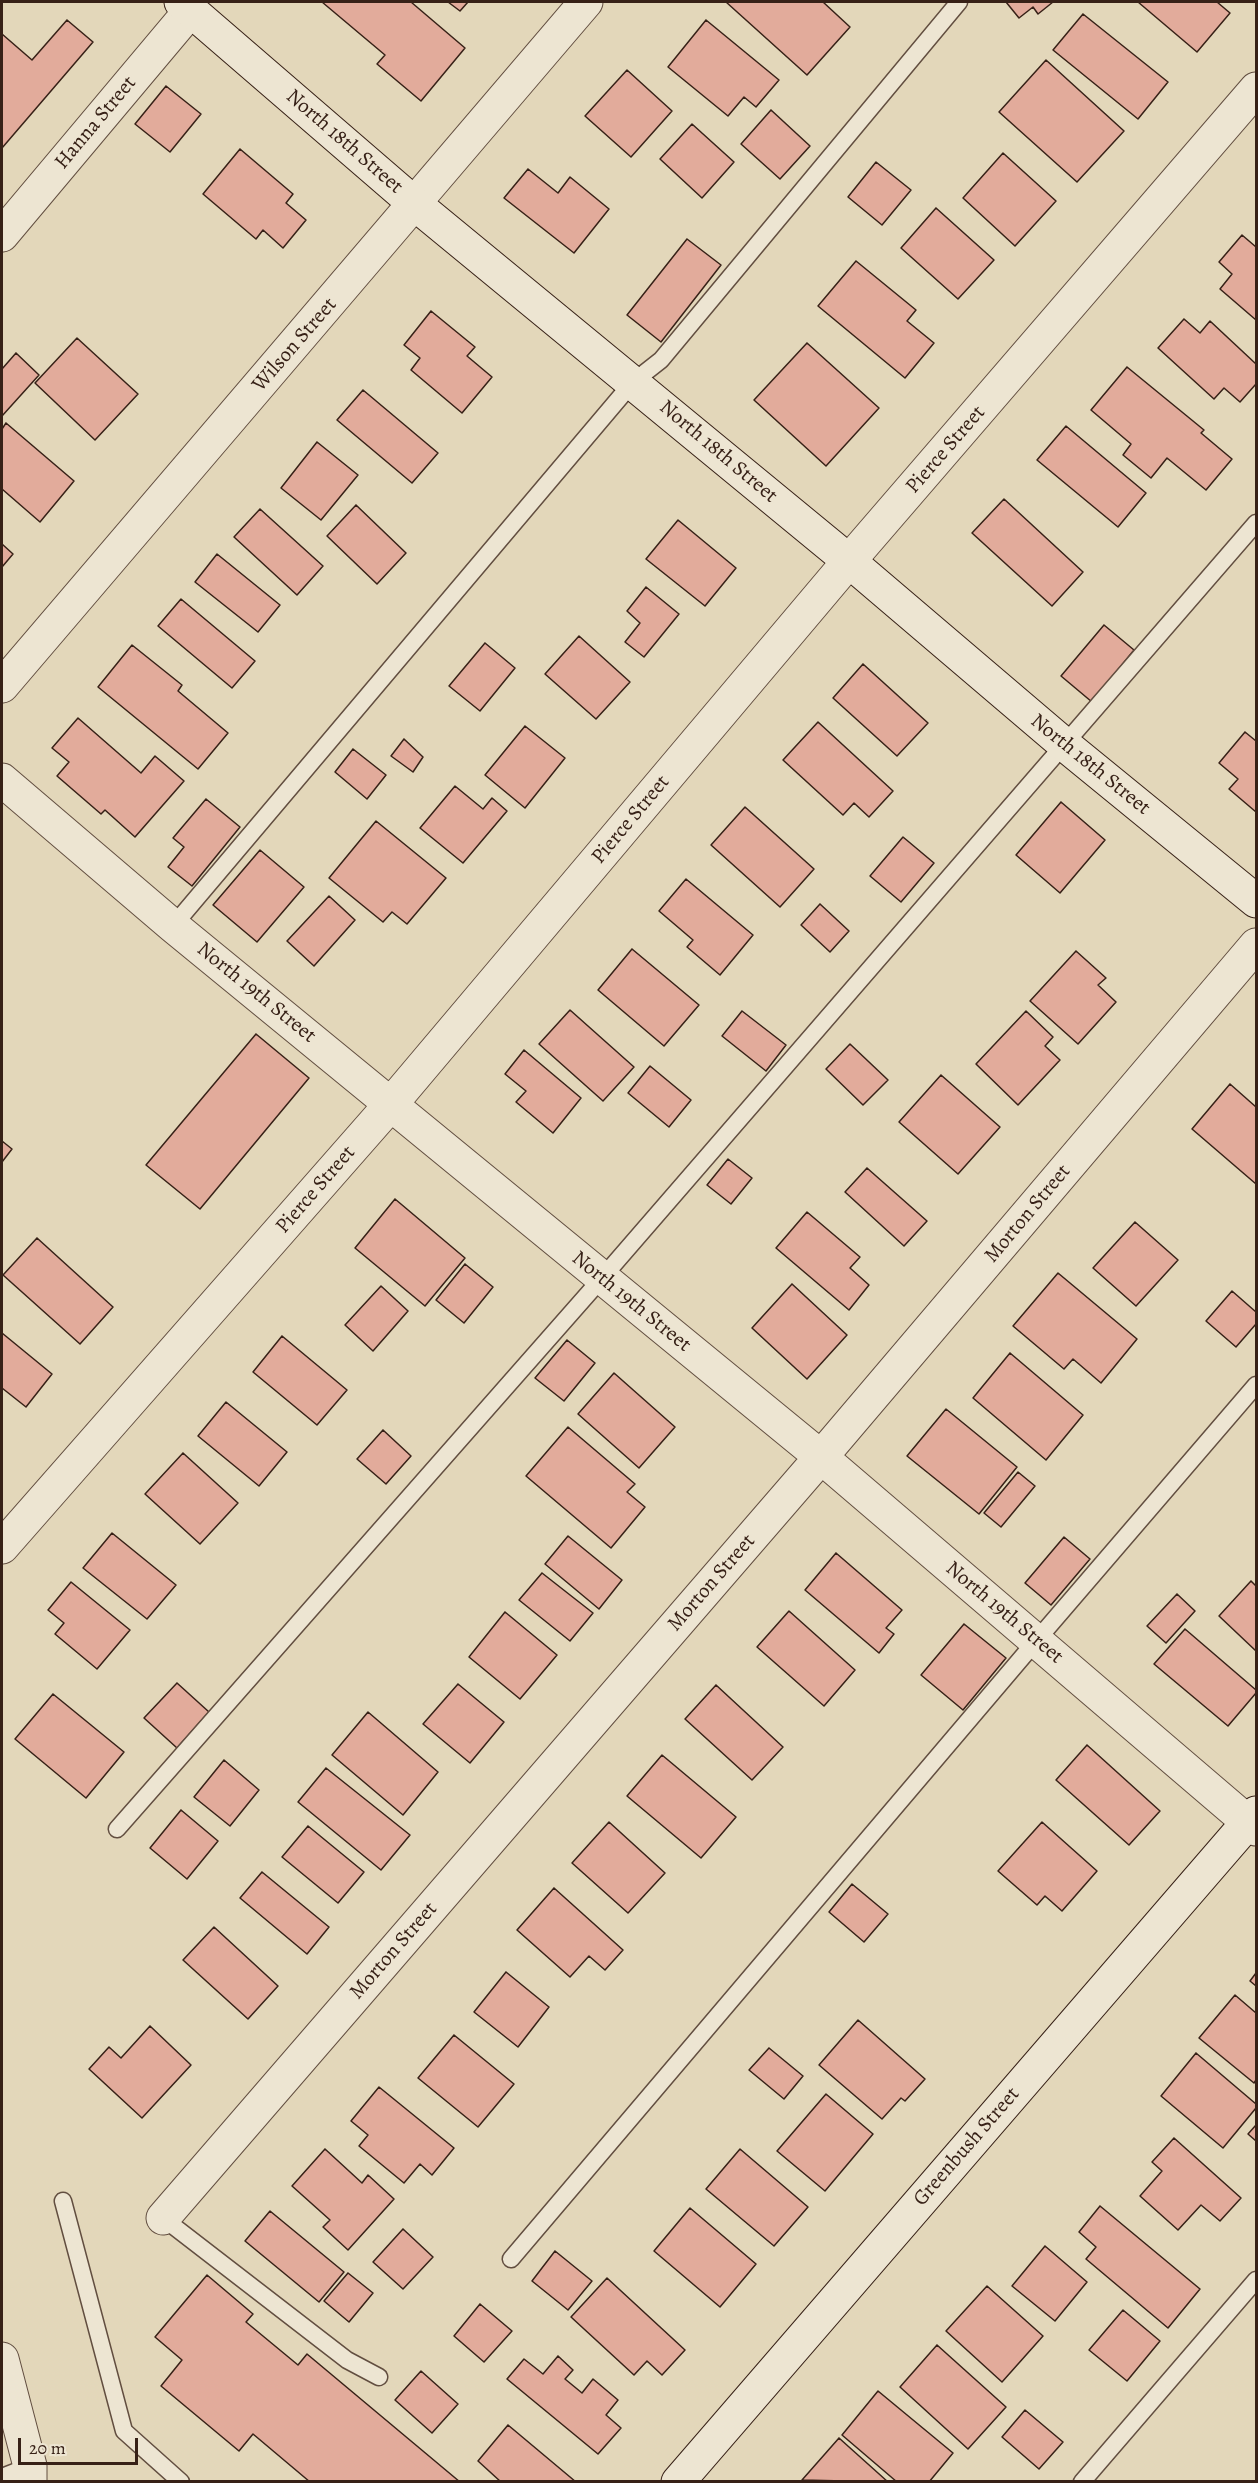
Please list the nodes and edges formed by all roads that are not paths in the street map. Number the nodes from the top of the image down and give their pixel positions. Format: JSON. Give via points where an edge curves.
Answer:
{"nodes":[{"id":1,"x":586,"y":2,"type":"edge"},
{"id":2,"x":958,"y":2,"type":"edge"},
{"id":3,"x":190,"y":4,"type":"edge"},
{"id":4,"x":1257,"y":89,"type":"edge"},
{"id":5,"x":415,"y":204,"type":"junction"},
{"id":6,"x":2,"y":236,"type":"edge"},
{"id":7,"x":633,"y":382,"type":"junction"},
{"id":8,"x":1257,"y":523,"type":"edge"},
{"id":9,"x":849,"y":561,"type":"junction"},
{"id":10,"x":2,"y":686,"type":"edge"},
{"id":11,"x":1065,"y":745,"type":"junction"},
{"id":12,"x":2,"y":780,"type":"edge"},
{"id":13,"x":1257,"y":900,"type":"edge"},
{"id":14,"x":173,"y":926,"type":"junction"},
{"id":15,"x":1257,"y":945,"type":"edge"},
{"id":16,"x":391,"y":1104,"type":"junction"},
{"id":17,"x":602,"y":1278,"type":"junction"},
{"id":18,"x":1257,"y":1385,"type":"edge"},
{"id":19,"x":821,"y":1457,"type":"junction"},
{"id":20,"x":2,"y":1547,"type":"edge"},
{"id":21,"x":1036,"y":1641,"type":"junction"},
{"id":22,"x":1254,"y":1821,"type":"edge"},
{"id":23,"x":117,"y":1829,"type":"dead end"},
{"id":24,"x":63,"y":2201,"type":"dead end"},
{"id":25,"x":163,"y":2218,"type":"joint"},
{"id":26,"x":511,"y":2259,"type":"dead end"},
{"id":27,"x":1257,"y":2280,"type":"edge"},
{"id":28,"x":2,"y":2359,"type":"edge"},
{"id":29,"x":380,"y":2378,"type":"dead end"},
{"id":30,"x":20,"y":2475,"type":"edge"},
{"id":31,"x":689,"y":2478,"type":"edge"},
{"id":32,"x":181,"y":2481,"type":"edge"},
{"id":33,"x":1082,"y":2481,"type":"edge"}],
"edges":[{"from":1,"to":5,"type":"street","name":"Wilson Street"},
{"from":2,"to":7,"type":"lane","via":[[661,360]]},
{"from":3,"to":5,"type":"street","name":"North 18th Street"},
{"from":3,"to":6,"type":"street","name":"Hanna Street"},
{"from":4,"to":9,"type":"street","name":"Pierce Street"},
{"from":5,"to":7,"type":"street","name":"North 18th Street"},
{"from":5,"to":10,"type":"street","name":"Wilson Street"},
{"from":7,"to":9,"type":"street","name":"North 18th Street"},
{"from":7,"to":14,"type":"lane"},
{"from":8,"to":11,"type":"lane"},
{"from":9,"to":11,"type":"street","name":"North 18th Street"},
{"from":9,"to":16,"type":"street","name":"Pierce Street"},
{"from":11,"to":13,"type":"street","name":"North 18th Street"},
{"from":11,"to":17,"type":"lane"},
{"from":12,"to":14,"type":"street","name":"North 19th Street"},
{"from":14,"to":16,"type":"street","name":"North 19th Street"},
{"from":15,"to":19,"type":"street","name":"Morton Street"},
{"from":16,"to":17,"type":"street","name":"North 19th Street"},
{"from":16,"to":20,"type":"street","name":"Pierce Street"},
{"from":17,"to":19,"type":"street","name":"North 19th Street"},
{"from":17,"to":23,"type":"lane"},
{"from":18,"to":21,"type":"lane"},
{"from":19,"to":21,"type":"street","name":"North 19th Street"},
{"from":19,"to":25,"type":"street","name":"Morton Street"},
{"from":21,"to":22,"type":"street","name":"North 19th Street"},
{"from":21,"to":26,"type":"lane"},
{"from":22,"to":31,"type":"street","name":"Greenbush Street"},
{"from":24,"to":32,"type":"lane","via":[[124,2431]]},
{"from":25,"to":29,"type":"lane","via":[[347,2360]]},
{"from":27,"to":33,"type":"lane"},
{"from":28,"to":30,"type":"street"}]}
